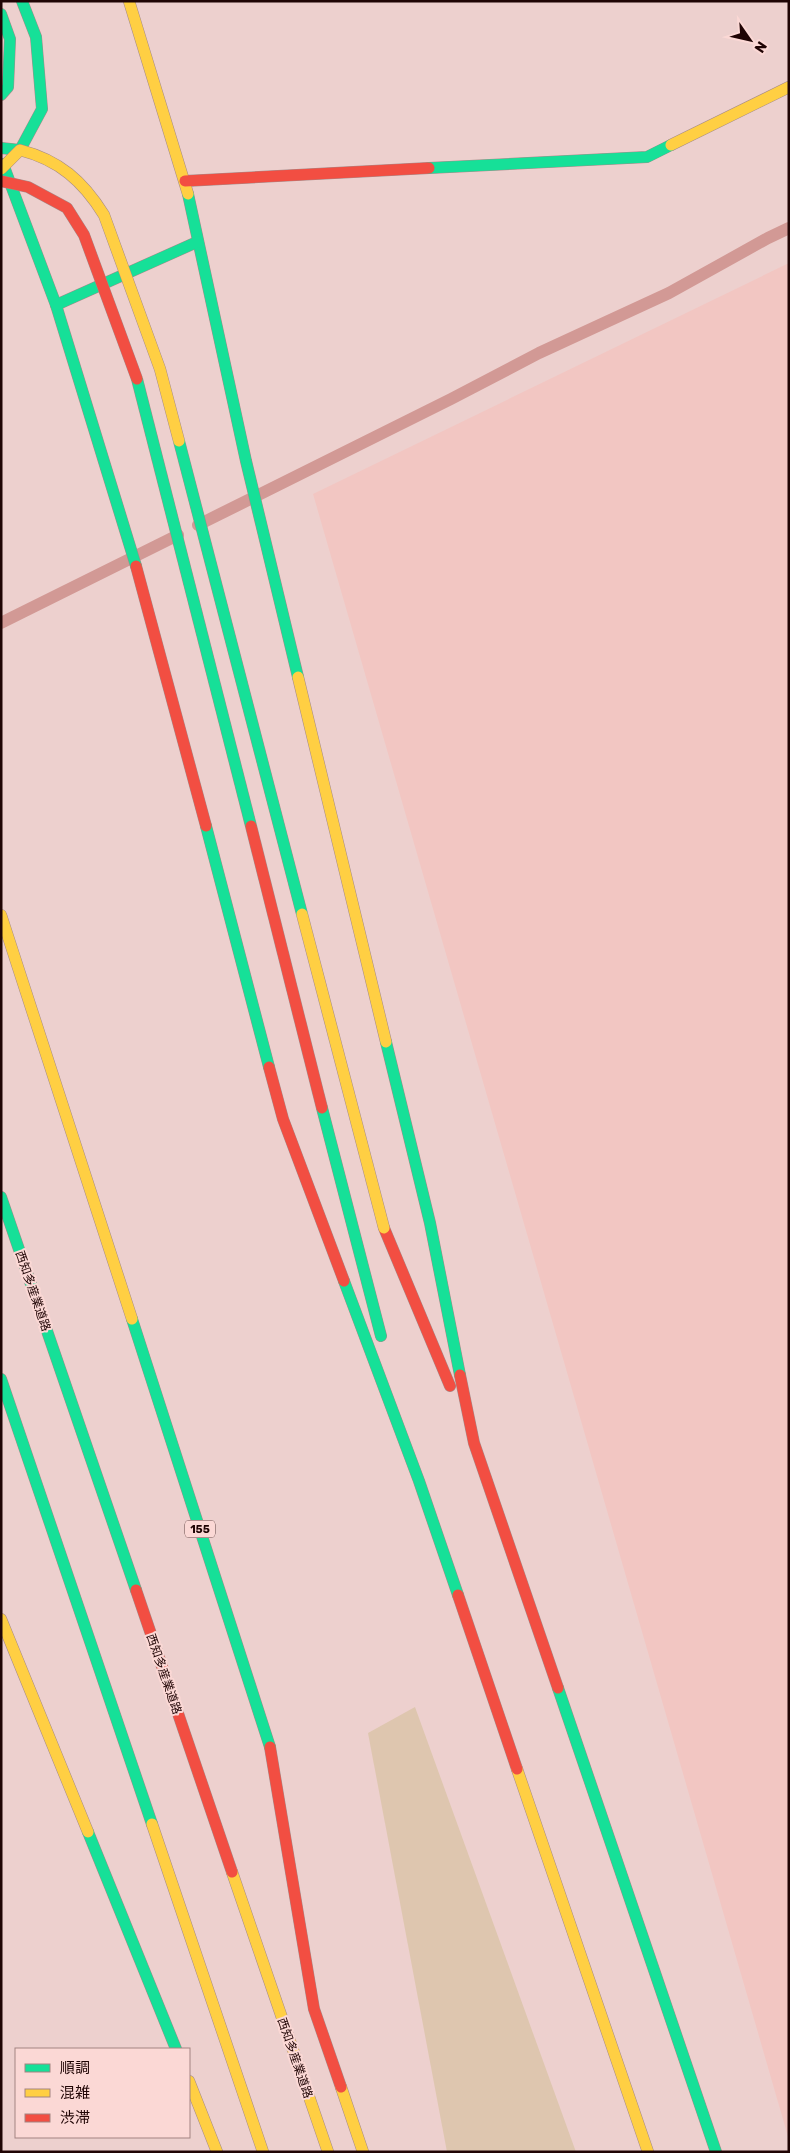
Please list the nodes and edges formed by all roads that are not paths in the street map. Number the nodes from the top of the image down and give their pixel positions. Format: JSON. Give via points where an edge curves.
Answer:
{"nodes":[{"id":1,"x":22,"y":1,"type":"edge"},
{"id":2,"x":129,"y":1,"type":"edge"},
{"id":3,"x":1,"y":14,"type":"edge"},
{"id":4,"x":789,"y":87,"type":"edge"},
{"id":5,"x":1,"y":95,"type":"edge"},
{"id":6,"x":1,"y":148,"type":"edge"},
{"id":7,"x":20,"y":150,"type":"junction"},
{"id":8,"x":1,"y":160,"type":"edge"},
{"id":9,"x":1,"y":169,"type":"edge"},
{"id":10,"x":1,"y":181,"type":"edge"},
{"id":11,"x":185,"y":181,"type":"junction"},
{"id":12,"x":197,"y":242,"type":"junction"},
{"id":13,"x":56,"y":305,"type":"junction"},
{"id":14,"x":1,"y":915,"type":"edge"},
{"id":15,"x":1,"y":1197,"type":"edge"},
{"id":16,"x":384,"y":1347,"type":"dead end"},
{"id":17,"x":389,"y":1366,"type":"dead end"},
{"id":18,"x":1,"y":1379,"type":"edge"},
{"id":19,"x":474,"y":1443,"type":"junction"},
{"id":20,"x":419,"y":1481,"type":"junction"},
{"id":21,"x":1,"y":1619,"type":"edge"},
{"id":22,"x":176,"y":2048,"type":"edge"},
{"id":23,"x":190,"y":2084,"type":"edge"},
{"id":24,"x":217,"y":2152,"type":"edge"},
{"id":25,"x":263,"y":2152,"type":"edge"},
{"id":26,"x":328,"y":2152,"type":"edge"},
{"id":27,"x":363,"y":2152,"type":"edge"},
{"id":28,"x":648,"y":2152,"type":"edge"},
{"id":29,"x":716,"y":2152,"type":"edge"}],
"edges":[{"from":1,"to":7,"type":"main road","via":[[36,37],[42,109]]},
{"from":2,"to":11,"type":"main road"},
{"from":3,"to":5,"type":"main road","via":[[10,39],[8,87]]},
{"from":4,"to":11,"type":"main road","via":[[648,157]]},
{"from":6,"to":7,"type":"main road"},
{"from":7,"to":9,"type":"main road","bridge":true},
{"from":7,"to":19,"type":"main road","bridge":true,"via":[[36,153],[67,169],[91,192],[104,215],[160,369],[384,1228]]},
{"from":8,"to":13,"type":"main road"},
{"from":10,"to":16,"type":"main road","bridge":true,"via":[[28,187],[68,208],[84,235],[137,378]]},
{"from":11,"to":12,"type":"main road"},
{"from":12,"to":13,"type":"main road"},
{"from":12,"to":19,"type":"main road","via":[[246,461],[430,1223]]},
{"from":13,"to":20,"type":"main road","via":[[154,626],[283,1119]]},
{"from":14,"to":27,"type":"main road","number":"155","via":[[270,1744],[314,2008]]},
{"from":15,"to":26,"type":"main road","name":"西知多産業道路"},
{"from":17,"to":20,"type":"main road"},
{"from":18,"to":25,"type":"main road"},
{"from":19,"to":29,"type":"main road"},
{"from":20,"to":28,"type":"main road"},
{"from":21,"to":22,"type":"main road"},
{"from":23,"to":24,"type":"main road"}]}
